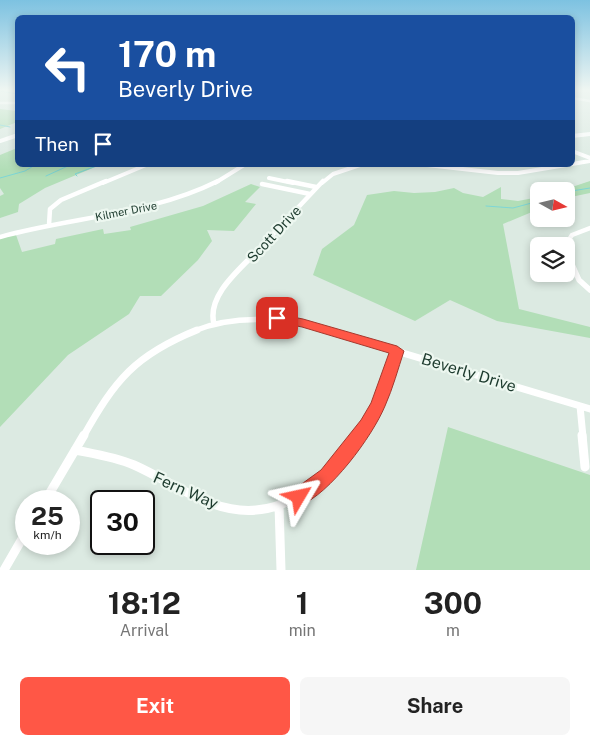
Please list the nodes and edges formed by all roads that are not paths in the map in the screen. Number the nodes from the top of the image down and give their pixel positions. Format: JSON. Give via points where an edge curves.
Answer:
{"nodes":[{"id":1,"x":590,"y":134,"type":"edge"},
{"id":2,"x":15,"y":136,"type":"edge"},
{"id":3,"x":575,"y":136,"type":"edge"},
{"id":4,"x":0,"y":141,"type":"edge"},
{"id":5,"x":575,"y":152,"type":"edge"},
{"id":6,"x":590,"y":160,"type":"edge"},
{"id":7,"x":575,"y":163,"type":"edge"},
{"id":8,"x":141,"y":167,"type":"edge"},
{"id":9,"x":241,"y":167,"type":"edge"},
{"id":10,"x":354,"y":167,"type":"edge"},
{"id":11,"x":450,"y":167,"type":"edge"},
{"id":12,"x":553,"y":167,"type":"edge"},
{"id":13,"x":269,"y":178,"type":"dead end"},
{"id":14,"x":262,"y":184,"type":"dead end"},
{"id":15,"x":316,"y":188,"type":"junction"},
{"id":16,"x":310,"y":194,"type":"junction"},
{"id":17,"x":49,"y":225,"type":"junction"},
{"id":18,"x":590,"y":228,"type":"edge"},
{"id":19,"x":0,"y":237,"type":"edge"},
{"id":20,"x":571,"y":237,"type":"edge"},
{"id":21,"x":575,"y":271,"type":"edge"},
{"id":22,"x":590,"y":290,"type":"edge"},
{"id":23,"x":214,"y":324,"type":"junction"},
{"id":24,"x":397,"y":351,"type":"junction"},
{"id":25,"x":580,"y":406,"type":"junction"},
{"id":26,"x":590,"y":409,"type":"edge"},
{"id":27,"x":75,"y":450,"type":"junction"},
{"id":28,"x":585,"y":467,"type":"dead end"},
{"id":29,"x":51,"y":490,"type":"edge"},
{"id":30,"x":279,"y":505,"type":"junction"},
{"id":31,"x":15,"y":551,"type":"edge"},
{"id":32,"x":4,"y":570,"type":"edge"},
{"id":33,"x":281,"y":570,"type":"edge"}],
"edges":[{"from":1,"to":3,"type":"street"},
{"from":2,"to":4,"type":"street"},
{"from":5,"to":6,"type":"street"},
{"from":6,"to":7,"type":"street"},
{"from":8,"to":17,"type":"street","via":[[61,200],[50,209]]},
{"from":9,"to":17,"type":"street","name":"Kilmer Drive","via":[[210,186],[163,203]]},
{"from":10,"to":15,"type":"street","name":"Scott Drive","via":[[333,174]]},
{"from":11,"to":12,"type":"street","via":[[514,173]]},
{"from":13,"to":15,"type":"street"},
{"from":14,"to":16,"type":"street"},
{"from":15,"to":16,"type":"street","name":"Scott Drive"},
{"from":16,"to":23,"type":"street","name":"Scott Drive","via":[[223,289],[213,308]]},
{"from":17,"to":19,"type":"street","name":"Kilmer Drive"},
{"from":18,"to":20,"type":"street"},
{"from":21,"to":22,"type":"street"},
{"from":23,"to":24,"type":"street","name":"Beverly Drive","via":[[248,318],[291,320]]},
{"from":23,"to":27,"type":"street","name":"Beverly Drive","via":[[179,337],[152,352],[125,374],[101,404]]},
{"from":24,"to":25,"type":"street","name":"Beverly Drive"},
{"from":24,"to":30,"type":"street","name":"Fern Way","via":[[378,405],[348,449],[314,487]]},
{"from":25,"to":26,"type":"street","name":"Beverly Drive"},
{"from":25,"to":28,"type":"street"},
{"from":27,"to":29,"type":"street","name":"Beverly Drive"},
{"from":27,"to":30,"type":"street","name":"Fern Way","via":[[114,458],[223,507],[256,510]]},
{"from":30,"to":33,"type":"street"},
{"from":31,"to":32,"type":"street"}]}
